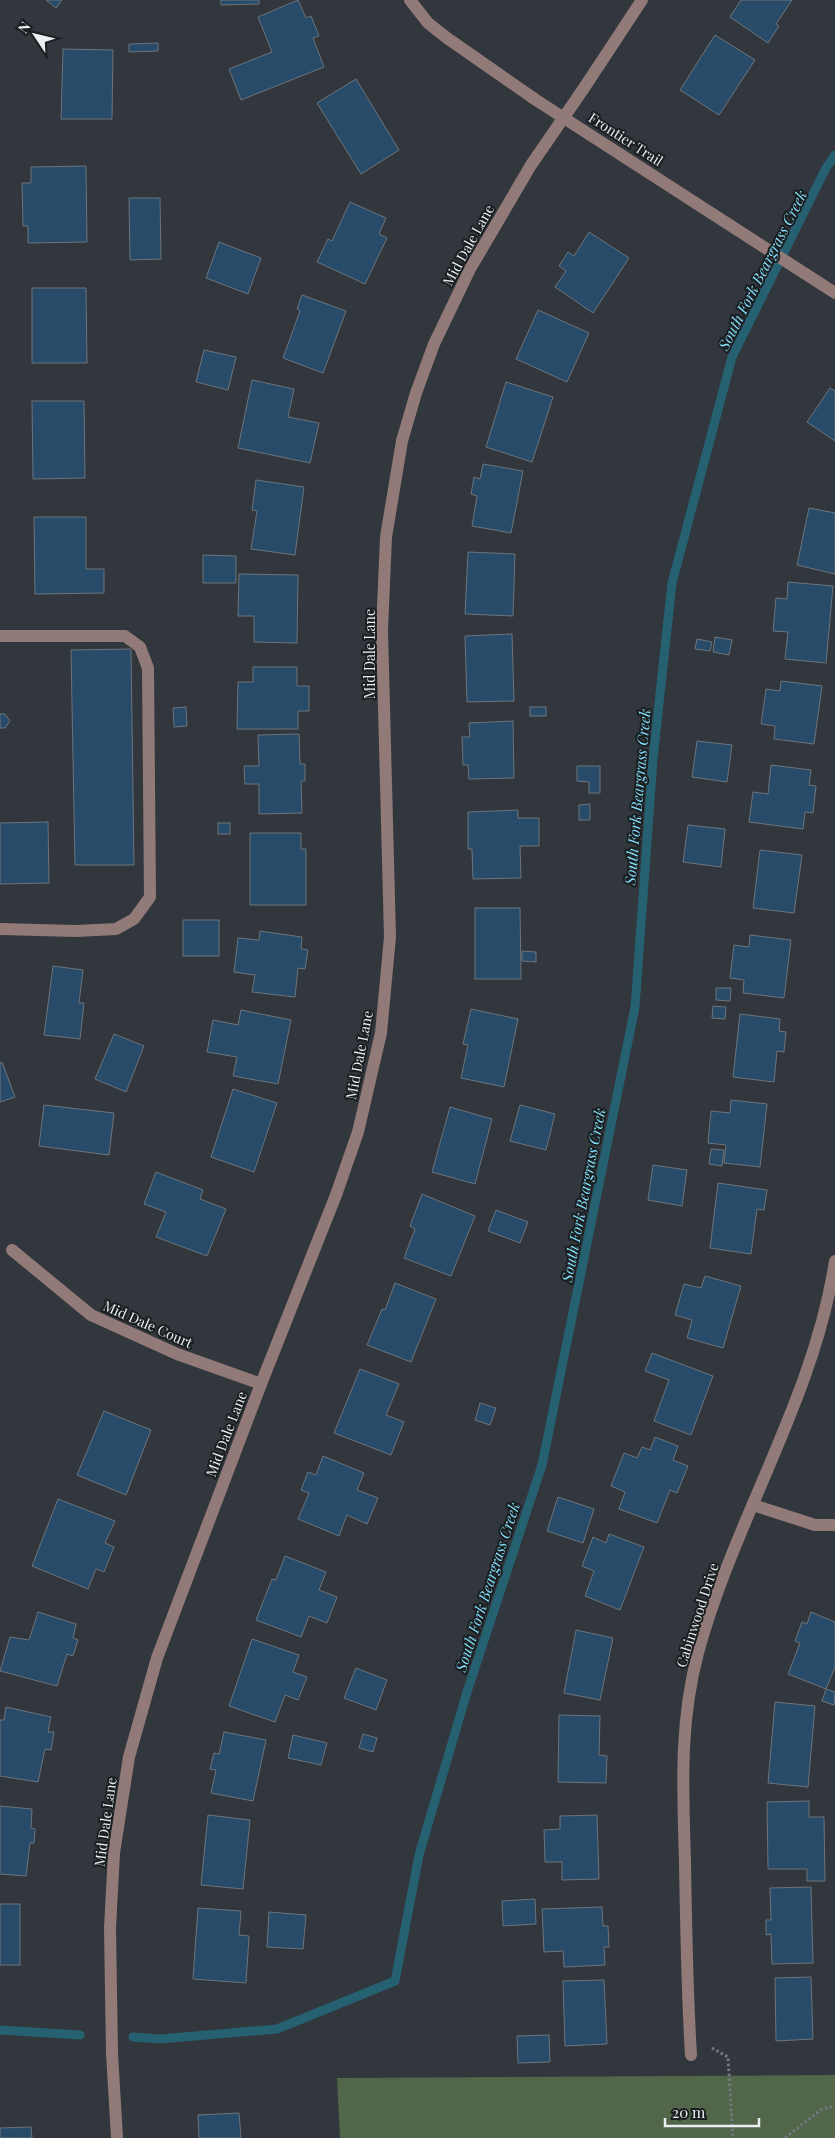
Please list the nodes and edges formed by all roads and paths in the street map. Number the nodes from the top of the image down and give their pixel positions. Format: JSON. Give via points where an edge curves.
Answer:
{"nodes":[{"id":1,"x":410,"y":0,"type":"edge"},
{"id":2,"x":642,"y":0,"type":"edge"},
{"id":3,"x":564,"y":116,"type":"junction"},
{"id":4,"x":835,"y":293,"type":"edge"},
{"id":5,"x":0,"y":636,"type":"edge"},
{"id":6,"x":0,"y":929,"type":"edge"},
{"id":7,"x":12,"y":1250,"type":"dead end"},
{"id":8,"x":835,"y":1261,"type":"edge"},
{"id":9,"x":261,"y":1384,"type":"junction"},
{"id":10,"x":753,"y":1505,"type":"junction"},
{"id":11,"x":835,"y":1525,"type":"edge"},
{"id":12,"x":690,"y":2036,"type":"junction"},
{"id":13,"x":691,"y":2055,"type":"dead end"},
{"id":14,"x":835,"y":2106,"type":"edge"},
{"id":15,"x":117,"y":2138,"type":"edge"},
{"id":16,"x":733,"y":2138,"type":"edge"},
{"id":17,"x":786,"y":2138,"type":"edge"}],
"edges":[{"from":1,"to":3,"type":"street","name":"Frontier Trail","via":[[428,23],[447,38]]},
{"from":2,"to":3,"type":"street","name":"Mid Dale Lane"},
{"from":3,"to":4,"type":"street","name":"Frontier Trail"},
{"from":3,"to":9,"type":"street","name":"Mid Dale Lane","via":[[530,165],[470,269],[434,344],[402,441],[386,537],[382,630],[390,937],[381,1033],[358,1132]]},
{"from":5,"to":6,"type":"street","via":[[125,636],[140,647],[148,668],[150,897],[134,919],[116,929]]},
{"from":7,"to":9,"type":"street","name":"Mid Dale Court","via":[[91,1315],[176,1354]]},
{"from":8,"to":10,"type":"street","name":"Cabinwood Drive","via":[[830,1291],[804,1379]]},
{"from":9,"to":15,"type":"street","name":"Mid Dale Lane","via":[[157,1658],[129,1757],[114,1853],[110,1928]]},
{"from":10,"to":11,"type":"street","via":[[815,1525]]},
{"from":10,"to":12,"type":"street","name":"Cabinwood Drive","via":[[718,1591],[698,1654],[684,1724]]},
{"from":12,"to":13,"type":"street","name":"Cabinwood Drive"},
{"from":12,"to":16,"type":"path","via":[[728,2057]]},
{"from":14,"to":17,"type":"path","via":[[822,2110]]}]}
